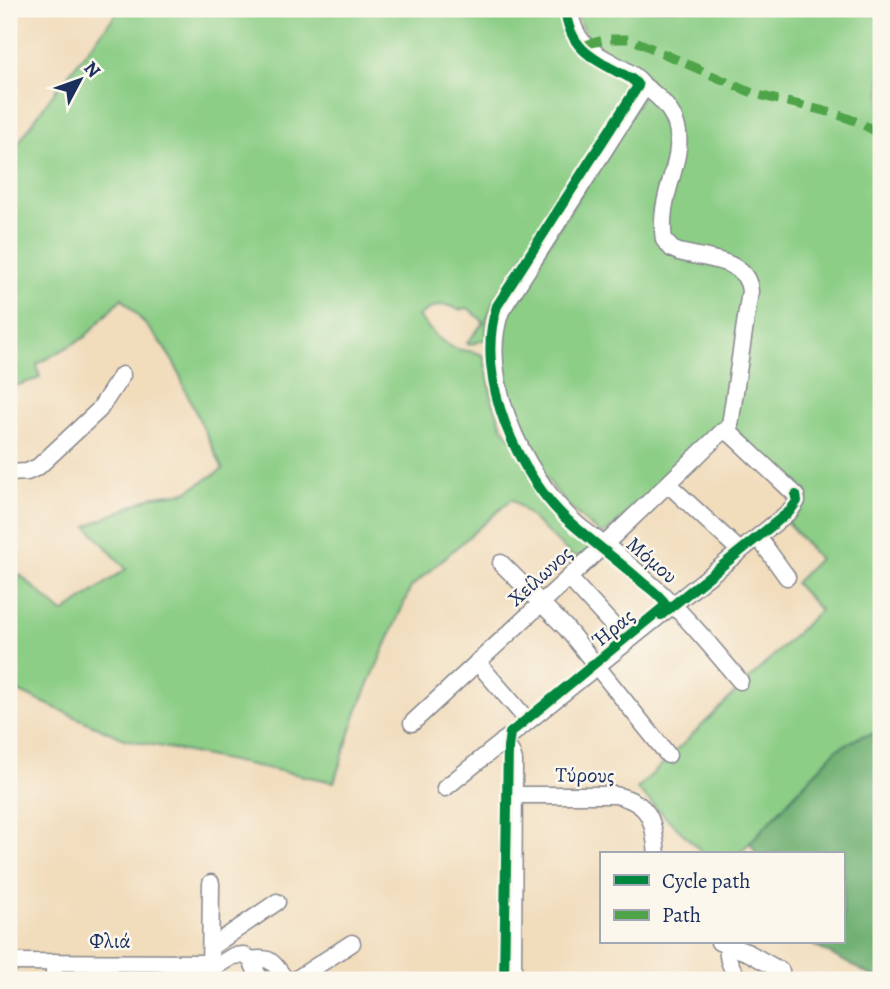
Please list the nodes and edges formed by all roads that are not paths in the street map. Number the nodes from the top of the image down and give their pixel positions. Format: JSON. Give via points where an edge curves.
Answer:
{"nodes":[{"id":1,"x":569,"y":9,"type":"edge"},
{"id":2,"x":644,"y":86,"type":"junction"},
{"id":3,"x":122,"y":375,"type":"dead end"},
{"id":4,"x":727,"y":431,"type":"junction"},
{"id":5,"x":9,"y":473,"type":"edge"},
{"id":6,"x":669,"y":485,"type":"junction"},
{"id":7,"x":758,"y":537,"type":"junction"},
{"id":8,"x":604,"y":545,"type":"junction"},
{"id":9,"x":740,"y":551,"type":"junction"},
{"id":10,"x":502,"y":563,"type":"dead end"},
{"id":11,"x":787,"y":577,"type":"dead end"},
{"id":12,"x":569,"y":578,"type":"junction"},
{"id":13,"x":541,"y":603,"type":"junction"},
{"id":14,"x":673,"y":605,"type":"junction"},
{"id":15,"x":627,"y":641,"type":"junction"},
{"id":16,"x":477,"y":662,"type":"junction"},
{"id":17,"x":596,"y":666,"type":"junction"},
{"id":18,"x":740,"y":681,"type":"dead end"},
{"id":19,"x":528,"y":721,"type":"junction"},
{"id":20,"x":412,"y":723,"type":"dead end"},
{"id":21,"x":503,"y":741,"type":"junction"},
{"id":22,"x":668,"y":755,"type":"dead end"},
{"id":23,"x":445,"y":788,"type":"dead end"},
{"id":24,"x":515,"y":795,"type":"junction"},
{"id":25,"x":657,"y":852,"type":"edge"},
{"id":26,"x":211,"y":883,"type":"dead end"},
{"id":27,"x":277,"y":902,"type":"dead end"},
{"id":28,"x":352,"y":943,"type":"dead end"},
{"id":29,"x":723,"y":944,"type":"edge"},
{"id":30,"x":251,"y":960,"type":"junction"},
{"id":31,"x":9,"y":962,"type":"edge"},
{"id":32,"x":54,"y":962,"type":"junction"},
{"id":33,"x":210,"y":965,"type":"edge"},
{"id":34,"x":781,"y":971,"type":"dead end"},
{"id":35,"x":54,"y":980,"type":"edge"},
{"id":36,"x":260,"y":980,"type":"edge"},
{"id":37,"x":286,"y":980,"type":"edge"},
{"id":38,"x":295,"y":980,"type":"edge"},
{"id":39,"x":513,"y":980,"type":"edge"},
{"id":40,"x":740,"y":980,"type":"edge"}],
"edges":[{"from":1,"to":2,"type":"street","via":[[584,45],[640,79]]},
{"from":2,"to":4,"type":"street","via":[[665,105],[679,134],[680,146],[668,184],[664,240],[679,252],[734,265],[749,283]]},
{"from":2,"to":8,"type":"street","name":"Μόμου","via":[[506,300],[496,331],[499,390],[521,446],[562,509]]},
{"from":3,"to":5,"type":"street","via":[[99,410],[38,467]]},
{"from":4,"to":6,"type":"street","name":"Χείλωνος"},
{"from":4,"to":7,"type":"street","name":"Ήρας","via":[[798,499]]},
{"from":6,"to":8,"type":"street","name":"Χείλωνος"},
{"from":6,"to":9,"type":"street"},
{"from":7,"to":9,"type":"street","name":"Ήρας"},
{"from":7,"to":11,"type":"street"},
{"from":8,"to":12,"type":"street","name":"Χείλωνος"},
{"from":8,"to":14,"type":"street","name":"Μόμου"},
{"from":9,"to":14,"type":"street","name":"Ήρας"},
{"from":10,"to":13,"type":"street"},
{"from":12,"to":13,"type":"street","name":"Χείλωνος"},
{"from":12,"to":15,"type":"street"},
{"from":13,"to":16,"type":"street","name":"Χείλωνος"},
{"from":13,"to":17,"type":"street"},
{"from":14,"to":15,"type":"street","name":"Ήρας"},
{"from":14,"to":18,"type":"street","name":"Μόμου"},
{"from":15,"to":17,"type":"street","name":"Ήρας"},
{"from":16,"to":19,"type":"street"},
{"from":16,"to":20,"type":"street","name":"Χείλωνος"},
{"from":17,"to":19,"type":"street","name":"Ήρας"},
{"from":17,"to":22,"type":"street"},
{"from":19,"to":21,"type":"street","name":"Ήρας"},
{"from":21,"to":23,"type":"street","name":"Ήρας"},
{"from":21,"to":24,"type":"street","via":[[513,756]]},
{"from":24,"to":25,"type":"street","name":"Τύρους","via":[[627,798],[650,816]]},
{"from":24,"to":39,"type":"street"},
{"from":26,"to":33,"type":"street"},
{"from":27,"to":33,"type":"street"},
{"from":28,"to":38,"type":"street"},
{"from":29,"to":34,"type":"street"},
{"from":29,"to":40,"type":"street"},
{"from":30,"to":33,"type":"street","via":[[237,954]]},
{"from":30,"to":36,"type":"street"},
{"from":30,"to":37,"type":"street","via":[[265,957]]},
{"from":31,"to":32,"type":"street","name":"Φλιά"},
{"from":32,"to":33,"type":"street","name":"Φλιά"},
{"from":32,"to":35,"type":"street"}]}
